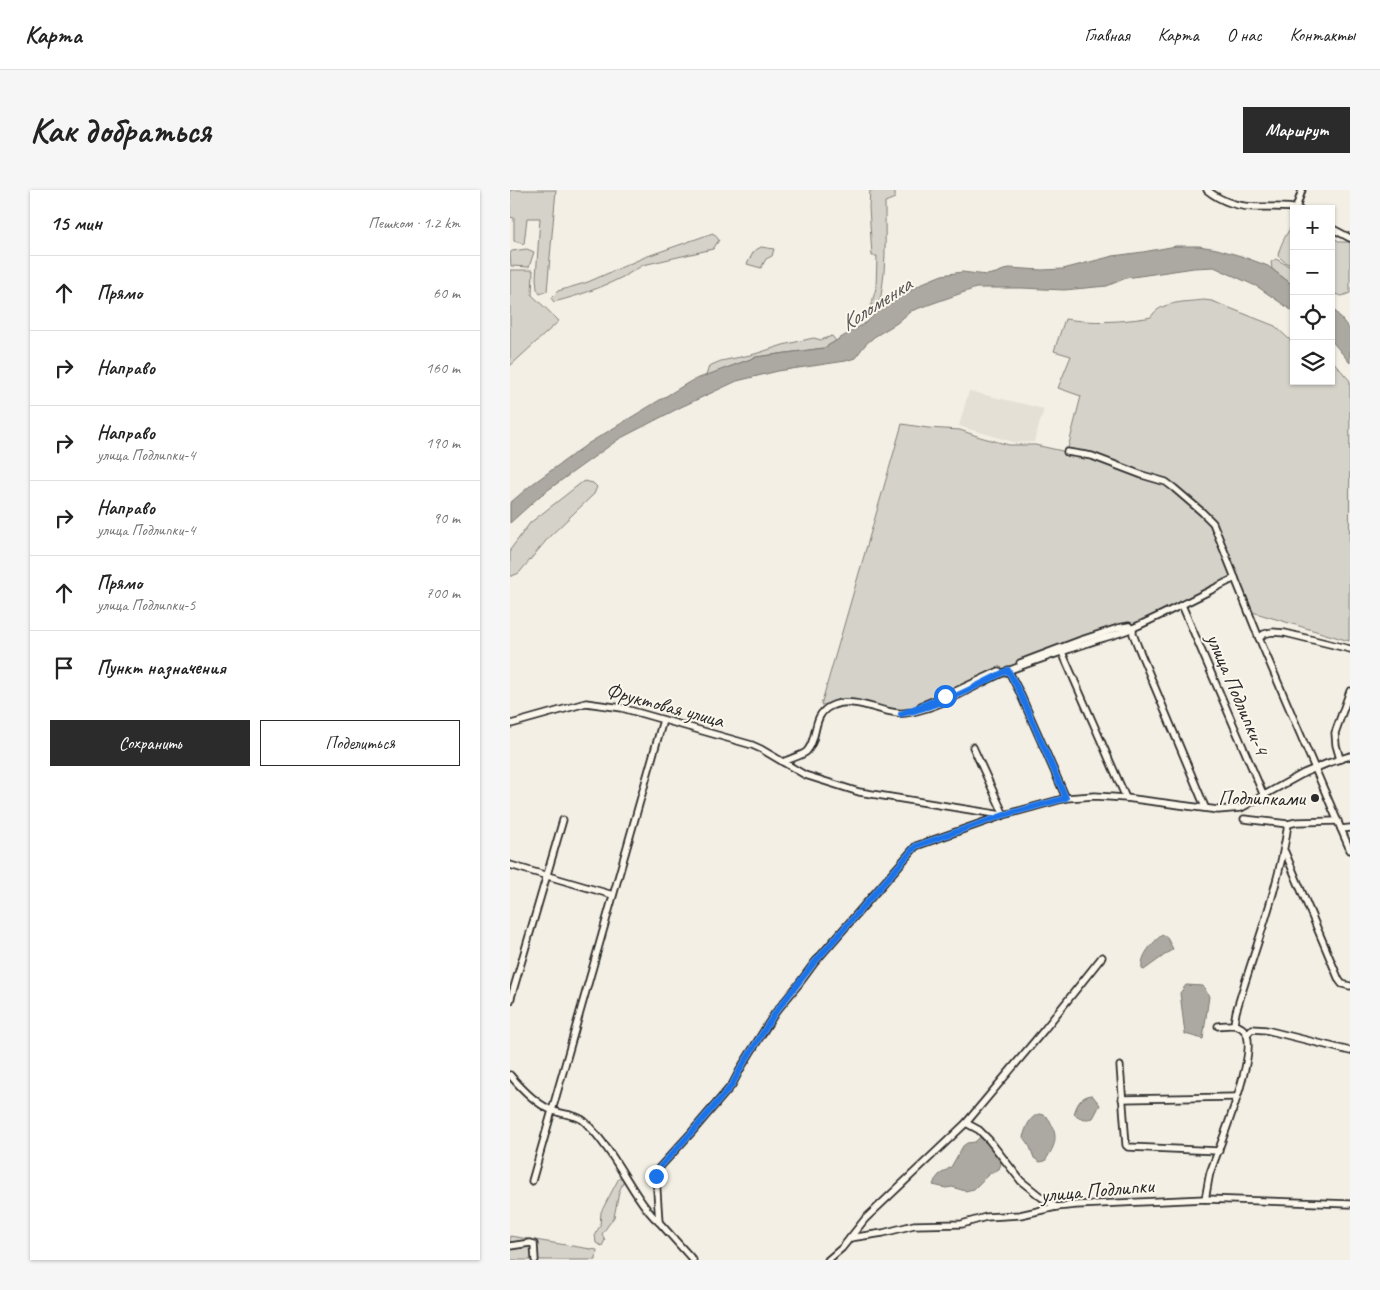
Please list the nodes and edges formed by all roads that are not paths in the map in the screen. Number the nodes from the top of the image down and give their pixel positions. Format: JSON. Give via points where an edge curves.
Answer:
{"nodes":[{"id":1,"x":1207,"y":190,"type":"edge"},
{"id":2,"x":1302,"y":190,"type":"edge"},
{"id":3,"x":1299,"y":205,"type":"edge"},
{"id":4,"x":1290,"y":207,"type":"edge"},
{"id":5,"x":1335,"y":230,"type":"edge"},
{"id":6,"x":1350,"y":238,"type":"edge"},
{"id":7,"x":1068,"y":452,"type":"dead end"},
{"id":8,"x":1235,"y":578,"type":"junction"},
{"id":9,"x":1182,"y":605,"type":"junction"},
{"id":10,"x":1136,"y":626,"type":"junction"},
{"id":11,"x":1259,"y":638,"type":"junction"},
{"id":12,"x":1350,"y":649,"type":"edge"},
{"id":13,"x":1062,"y":652,"type":"junction"},
{"id":14,"x":1008,"y":670,"type":"junction"},
{"id":15,"x":1350,"y":691,"type":"edge"},
{"id":16,"x":901,"y":714,"type":"junction"},
{"id":17,"x":663,"y":720,"type":"junction"},
{"id":18,"x":511,"y":724,"type":"edge"},
{"id":19,"x":973,"y":747,"type":"dead end"},
{"id":20,"x":1350,"y":756,"type":"edge"},
{"id":21,"x":1340,"y":759,"type":"junction"},
{"id":22,"x":783,"y":762,"type":"junction"},
{"id":23,"x":1316,"y":769,"type":"junction"},
{"id":24,"x":1264,"y":796,"type":"junction"},
{"id":25,"x":1066,"y":798,"type":"junction"},
{"id":26,"x":1126,"y":798,"type":"junction"},
{"id":27,"x":1205,"y":808,"type":"junction"},
{"id":28,"x":1004,"y":815,"type":"junction"},
{"id":29,"x":1244,"y":819,"type":"dead end"},
{"id":30,"x":563,"y":820,"type":"dead end"},
{"id":31,"x":1338,"y":822,"type":"junction"},
{"id":32,"x":1288,"y":824,"type":"junction"},
{"id":33,"x":1350,"y":828,"type":"edge"},
{"id":34,"x":1341,"y":829,"type":"junction"},
{"id":35,"x":1350,"y":850,"type":"edge"},
{"id":36,"x":1284,"y":851,"type":"junction"},
{"id":37,"x":510,"y":865,"type":"edge"},
{"id":38,"x":547,"y":876,"type":"junction"},
{"id":39,"x":613,"y":895,"type":"junction"},
{"id":40,"x":1102,"y":957,"type":"dead end"},
{"id":41,"x":1350,"y":986,"type":"edge"},
{"id":42,"x":510,"y":1001,"type":"edge"},
{"id":43,"x":1234,"y":1024,"type":"junction"},
{"id":44,"x":1218,"y":1026,"type":"dead end"},
{"id":45,"x":1247,"y":1034,"type":"junction"},
{"id":46,"x":1350,"y":1051,"type":"edge"},
{"id":47,"x":1120,"y":1066,"type":"dead end"},
{"id":48,"x":510,"y":1075,"type":"edge"},
{"id":49,"x":1236,"y":1097,"type":"junction"},
{"id":50,"x":1122,"y":1099,"type":"junction"},
{"id":51,"x":552,"y":1111,"type":"junction"},
{"id":52,"x":966,"y":1123,"type":"junction"},
{"id":53,"x":1219,"y":1150,"type":"junction"},
{"id":54,"x":532,"y":1181,"type":"dead end"},
{"id":55,"x":1205,"y":1199,"type":"junction"},
{"id":56,"x":1350,"y":1204,"type":"edge"},
{"id":57,"x":1056,"y":1207,"type":"junction"},
{"id":58,"x":659,"y":1222,"type":"junction"},
{"id":59,"x":850,"y":1238,"type":"junction"},
{"id":60,"x":510,"y":1246,"type":"edge"},
{"id":61,"x":535,"y":1260,"type":"edge"},
{"id":62,"x":693,"y":1260,"type":"edge"},
{"id":63,"x":828,"y":1260,"type":"edge"}],
"edges":[{"from":1,"to":4,"type":"street","via":[[1238,206]]},
{"from":2,"to":3,"type":"street"},
{"from":5,"to":6,"type":"street"},
{"from":7,"to":8,"type":"street","name":"улица Подлипки-4","via":[[1092,456],[1166,482],[1174,488],[1213,523]]},
{"from":8,"to":9,"type":"street"},
{"from":8,"to":11,"type":"street","name":"улица Подлипки-4"},
{"from":9,"to":10,"type":"street"},
{"from":9,"to":24,"type":"street","name":"улица Подлипки-4"},
{"from":10,"to":13,"type":"street"},
{"from":10,"to":16,"type":"street","via":[[1118,628],[1056,648]]},
{"from":10,"to":27,"type":"street","via":[[1133,634]]},
{"from":11,"to":12,"type":"street","via":[[1272,632],[1285,633]]},
{"from":11,"to":23,"type":"street","name":"улица Подлипки-4"},
{"from":13,"to":14,"type":"street"},
{"from":13,"to":26,"type":"street"},
{"from":14,"to":16,"type":"street","via":[[949,700]]},
{"from":14,"to":25,"type":"street"},
{"from":15,"to":21,"type":"street","via":[[1335,732]]},
{"from":16,"to":22,"type":"street","via":[[867,705],[843,703],[831,706],[819,718],[810,748],[803,755]]},
{"from":17,"to":18,"type":"street","name":"Фруктовая улица","via":[[622,708],[586,703]]},
{"from":17,"to":22,"type":"street","name":"Фруктовая улица","via":[[752,745]]},
{"from":17,"to":39,"type":"street"},
{"from":19,"to":28,"type":"street"},
{"from":20,"to":21,"type":"street"},
{"from":21,"to":23,"type":"street"},
{"from":22,"to":28,"type":"street","name":"Фруктовая улица","via":[[805,775],[859,792]]},
{"from":23,"to":24,"type":"street"},
{"from":23,"to":31,"type":"street","name":"улица Подлипки-4"},
{"from":24,"to":27,"type":"street","via":[[1242,808]]},
{"from":25,"to":26,"type":"street"},
{"from":25,"to":28,"type":"street"},
{"from":26,"to":27,"type":"street"},
{"from":28,"to":58,"type":"street","via":[[916,846],[815,962],[775,1013],[732,1085],[659,1168],[656,1176]]},
{"from":29,"to":32,"type":"street"},
{"from":30,"to":38,"type":"street"},
{"from":31,"to":32,"type":"street"},
{"from":31,"to":34,"type":"street","name":"улица Подлипки-4"},
{"from":32,"to":36,"type":"street"},
{"from":33,"to":34,"type":"street"},
{"from":34,"to":35,"type":"street","name":"улица Подлипки-4"},
{"from":36,"to":41,"type":"street","via":[[1339,980]]},
{"from":36,"to":43,"type":"street"},
{"from":37,"to":38,"type":"street"},
{"from":38,"to":39,"type":"street"},
{"from":38,"to":42,"type":"street"},
{"from":39,"to":51,"type":"street"},
{"from":40,"to":52,"type":"street"},
{"from":43,"to":44,"type":"street"},
{"from":43,"to":45,"type":"street"},
{"from":45,"to":46,"type":"street","via":[[1252,1029],[1266,1030]]},
{"from":45,"to":49,"type":"street","via":[[1244,1075]]},
{"from":47,"to":50,"type":"street"},
{"from":48,"to":51,"type":"street"},
{"from":49,"to":50,"type":"street"},
{"from":49,"to":53,"type":"street"},
{"from":50,"to":53,"type":"street","via":[[1128,1147]]},
{"from":51,"to":54,"type":"street"},
{"from":51,"to":58,"type":"street","via":[[582,1119],[587,1124],[611,1154],[644,1206]]},
{"from":52,"to":57,"type":"street","via":[[989,1140],[1021,1181]]},
{"from":52,"to":59,"type":"street","via":[[865,1219]]},
{"from":53,"to":55,"type":"street"},
{"from":55,"to":56,"type":"street","name":"улица Подлипки"},
{"from":55,"to":57,"type":"street","name":"улица Подлипки"},
{"from":57,"to":59,"type":"street","name":"улица Подлипки","via":[[1020,1215],[986,1217],[962,1224],[914,1225]]},
{"from":58,"to":62,"type":"street"},
{"from":59,"to":63,"type":"street"},
{"from":60,"to":61,"type":"street","via":[[534,1244]]}]}
